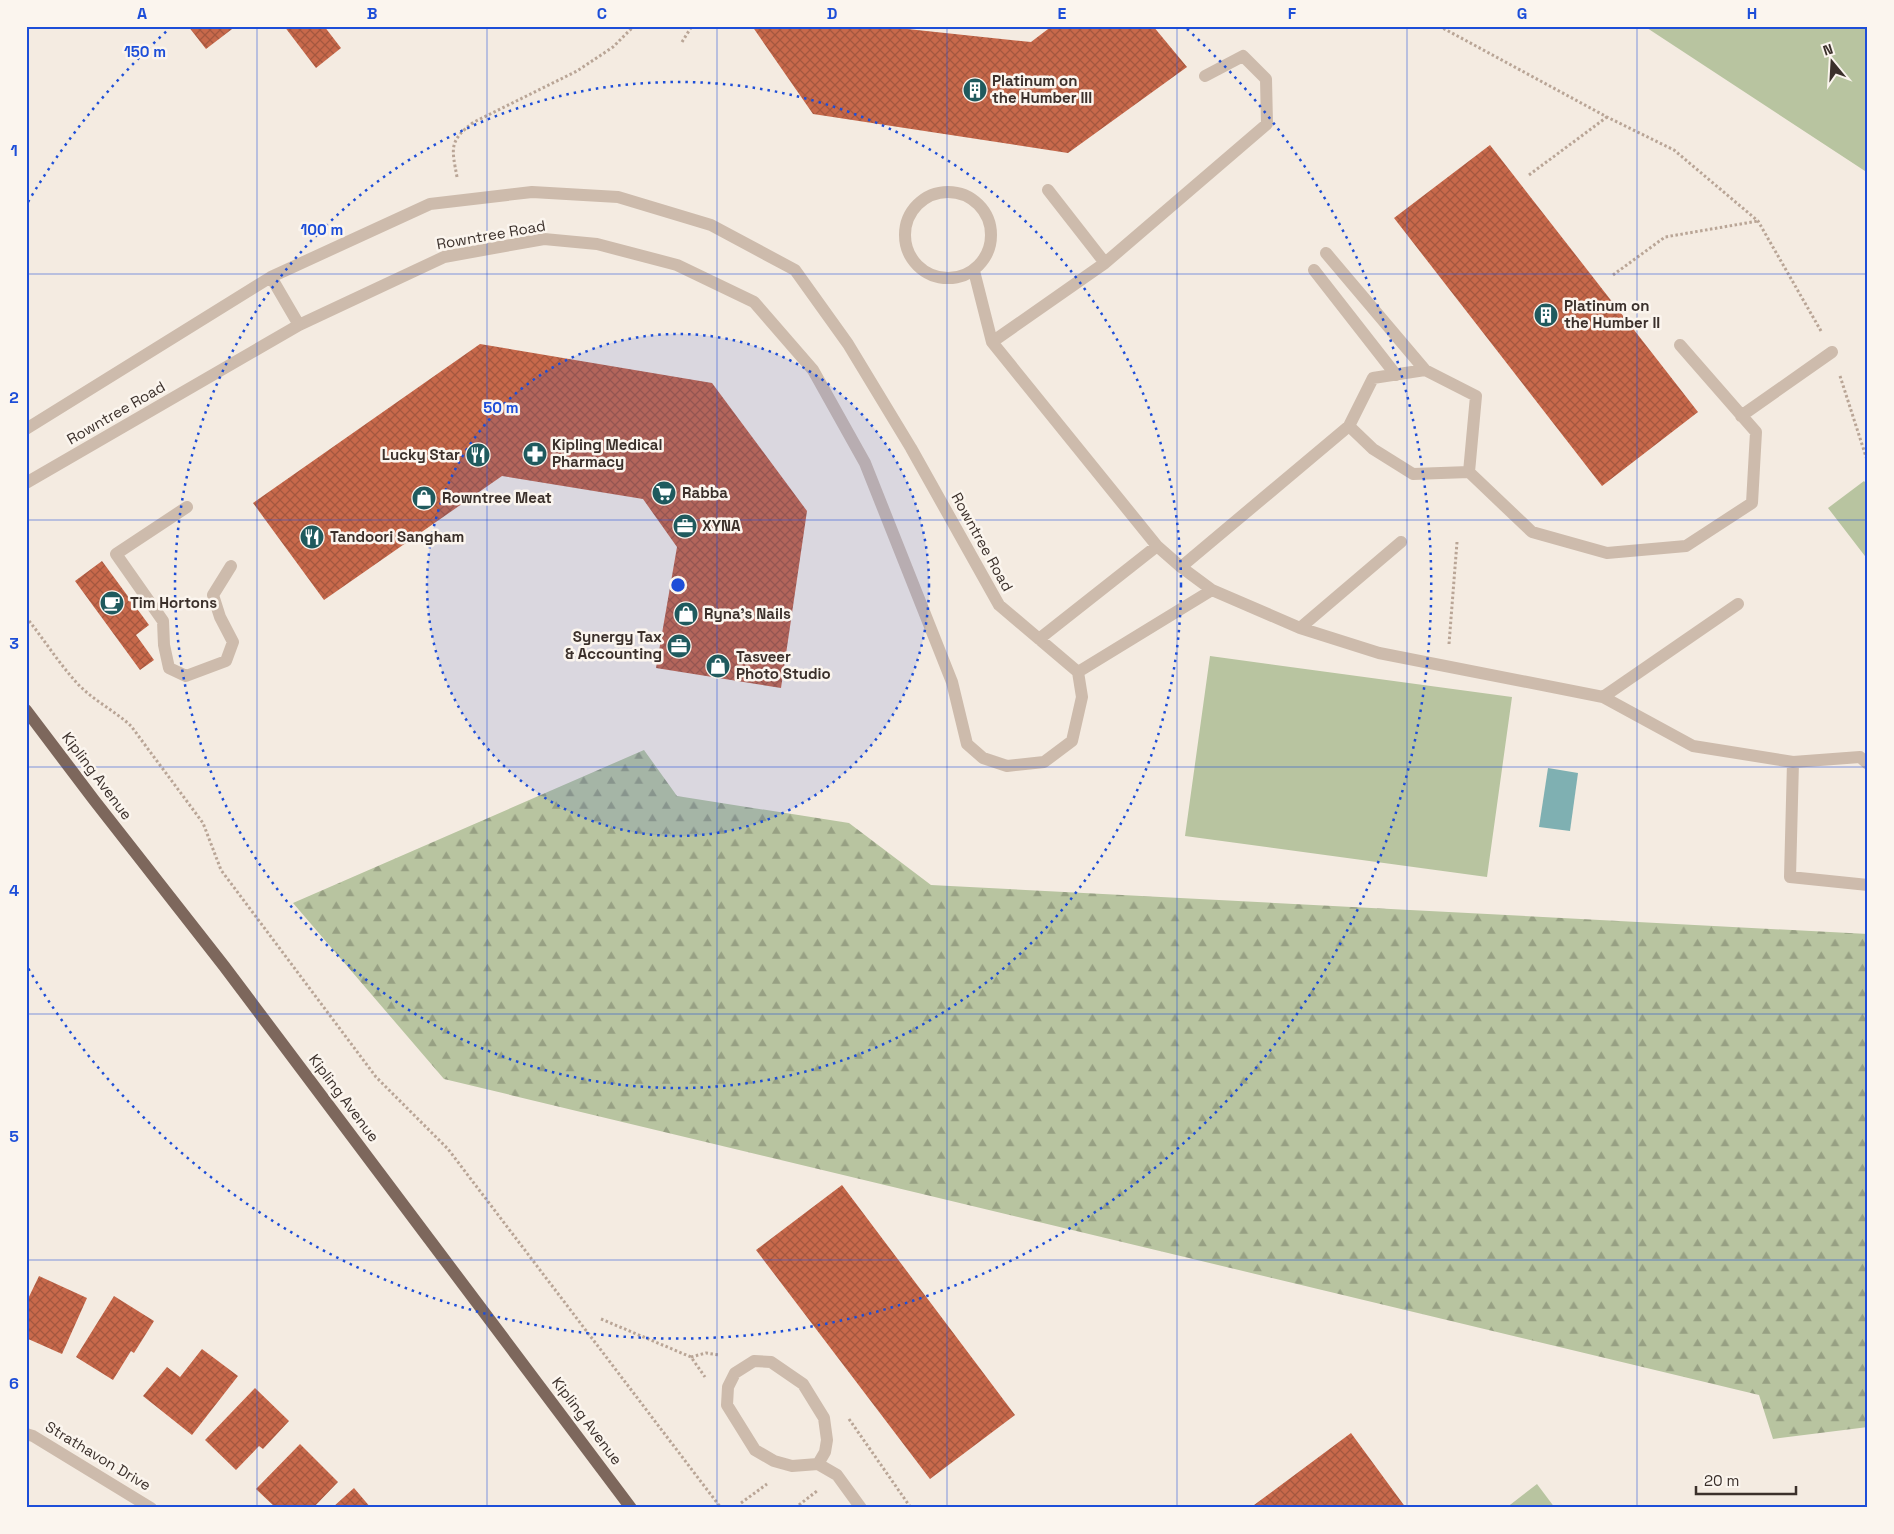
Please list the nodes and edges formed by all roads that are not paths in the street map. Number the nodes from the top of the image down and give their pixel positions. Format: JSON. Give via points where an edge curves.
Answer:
{"nodes":[{"id":1,"x":1205,"y":76,"type":"dead end"},
{"id":2,"x":1048,"y":190,"type":"dead end"},
{"id":3,"x":1326,"y":253,"type":"dead end"},
{"id":4,"x":1105,"y":263,"type":"junction"},
{"id":5,"x":1314,"y":270,"type":"dead end"},
{"id":6,"x":974,"y":271,"type":"junction"},
{"id":7,"x":271,"y":277,"type":"junction"},
{"id":8,"x":298,"y":325,"type":"junction"},
{"id":9,"x":992,"y":342,"type":"junction"},
{"id":10,"x":1680,"y":345,"type":"dead end"},
{"id":11,"x":1832,"y":352,"type":"road end"},
{"id":12,"x":1425,"y":370,"type":"junction"},
{"id":13,"x":1396,"y":375,"type":"junction"},
{"id":14,"x":1741,"y":416,"type":"junction"},
{"id":15,"x":1349,"y":426,"type":"junction"},
{"id":16,"x":26,"y":429,"type":"edge"},
{"id":17,"x":1469,"y":472,"type":"junction"},
{"id":18,"x":26,"y":483,"type":"edge"},
{"id":19,"x":187,"y":507,"type":"dead end"},
{"id":20,"x":1401,"y":542,"type":"dead end"},
{"id":21,"x":1157,"y":546,"type":"junction"},
{"id":22,"x":231,"y":566,"type":"dead end"},
{"id":23,"x":1181,"y":567,"type":"junction"},
{"id":24,"x":1212,"y":590,"type":"junction"},
{"id":25,"x":1738,"y":604,"type":"dead end"},
{"id":26,"x":1300,"y":628,"type":"junction"},
{"id":27,"x":1039,"y":639,"type":"junction"},
{"id":28,"x":1078,"y":672,"type":"junction"},
{"id":29,"x":1603,"y":697,"type":"junction"},
{"id":30,"x":26,"y":710,"type":"edge"},
{"id":31,"x":1793,"y":762,"type":"junction"},
{"id":32,"x":1868,"y":764,"type":"edge"},
{"id":33,"x":1868,"y":885,"type":"edge"},
{"id":34,"x":26,"y":1434,"type":"edge"},
{"id":35,"x":818,"y":1464,"type":"junction"},
{"id":36,"x":151,"y":1508,"type":"edge"},
{"id":37,"x":632,"y":1508,"type":"edge"},
{"id":38,"x":861,"y":1508,"type":"edge"}],
"edges":[{"from":1,"to":4,"type":"street","via":[[1243,56],[1266,79],[1267,124]]},
{"from":2,"to":4,"type":"street"},
{"from":3,"to":12,"type":"street"},
{"from":4,"to":9,"type":"street"},
{"from":5,"to":13,"type":"street"},
{"from":6,"to":6,"type":"street","via":[[987,255],[992,239],[990,222],[981,207],[968,197],[952,192],[924,199],[910,216],[905,232],[907,249],[915,264],[928,274],[945,279],[962,277]]},
{"from":6,"to":9,"type":"street"},
{"from":7,"to":8,"type":"street"},
{"from":7,"to":16,"type":"street","name":"Rowntree Road"},
{"from":7,"to":27,"type":"street","name":"Rowntree Road","via":[[430,204],[532,192],[618,197],[711,225],[795,270],[848,344],[999,605]]},
{"from":8,"to":18,"type":"street","name":"Rowntree Road"},
{"from":8,"to":28,"type":"street","name":"Rowntree Road","via":[[444,257],[544,239],[596,244],[676,265],[754,302],[813,370],[865,463],[952,682],[967,744],[983,758],[1007,766],[1044,762],[1072,741],[1082,697]]},
{"from":9,"to":21,"type":"street"},
{"from":10,"to":14,"type":"street"},
{"from":11,"to":14,"type":"street"},
{"from":12,"to":13,"type":"street"},
{"from":12,"to":17,"type":"street","via":[[1476,396]]},
{"from":13,"to":15,"type":"street","via":[[1373,378]]},
{"from":14,"to":17,"type":"street","via":[[1756,432],[1752,503],[1686,546],[1607,553],[1532,532]]},
{"from":15,"to":17,"type":"street","via":[[1373,449],[1413,474]]},
{"from":15,"to":23,"type":"street"},
{"from":19,"to":22,"type":"street","via":[[116,554],[163,621],[169,668],[186,676],[226,661],[233,642],[213,595]]},
{"from":20,"to":26,"type":"street"},
{"from":21,"to":23,"type":"street"},
{"from":21,"to":27,"type":"street"},
{"from":23,"to":24,"type":"street"},
{"from":24,"to":26,"type":"street"},
{"from":24,"to":28,"type":"street"},
{"from":25,"to":29,"type":"street"},
{"from":26,"to":29,"type":"street","via":[[1379,653]]},
{"from":27,"to":28,"type":"street","name":"Rowntree Road"},
{"from":29,"to":31,"type":"street","via":[[1693,746]]},
{"from":30,"to":37,"type":"main road","name":"Kipling Avenue","via":[[224,966]]},
{"from":31,"to":32,"type":"street","via":[[1860,757]]},
{"from":31,"to":33,"type":"street","via":[[1790,877]]},
{"from":34,"to":36,"type":"street","name":"Strathavon Drive"},
{"from":35,"to":35,"type":"street","via":[[792,1466],[774,1461],[755,1450],[727,1405],[728,1388],[735,1373],[754,1361],[771,1362],[802,1384],[824,1418],[825,1452]]},
{"from":35,"to":38,"type":"street","via":[[837,1475]]}]}
